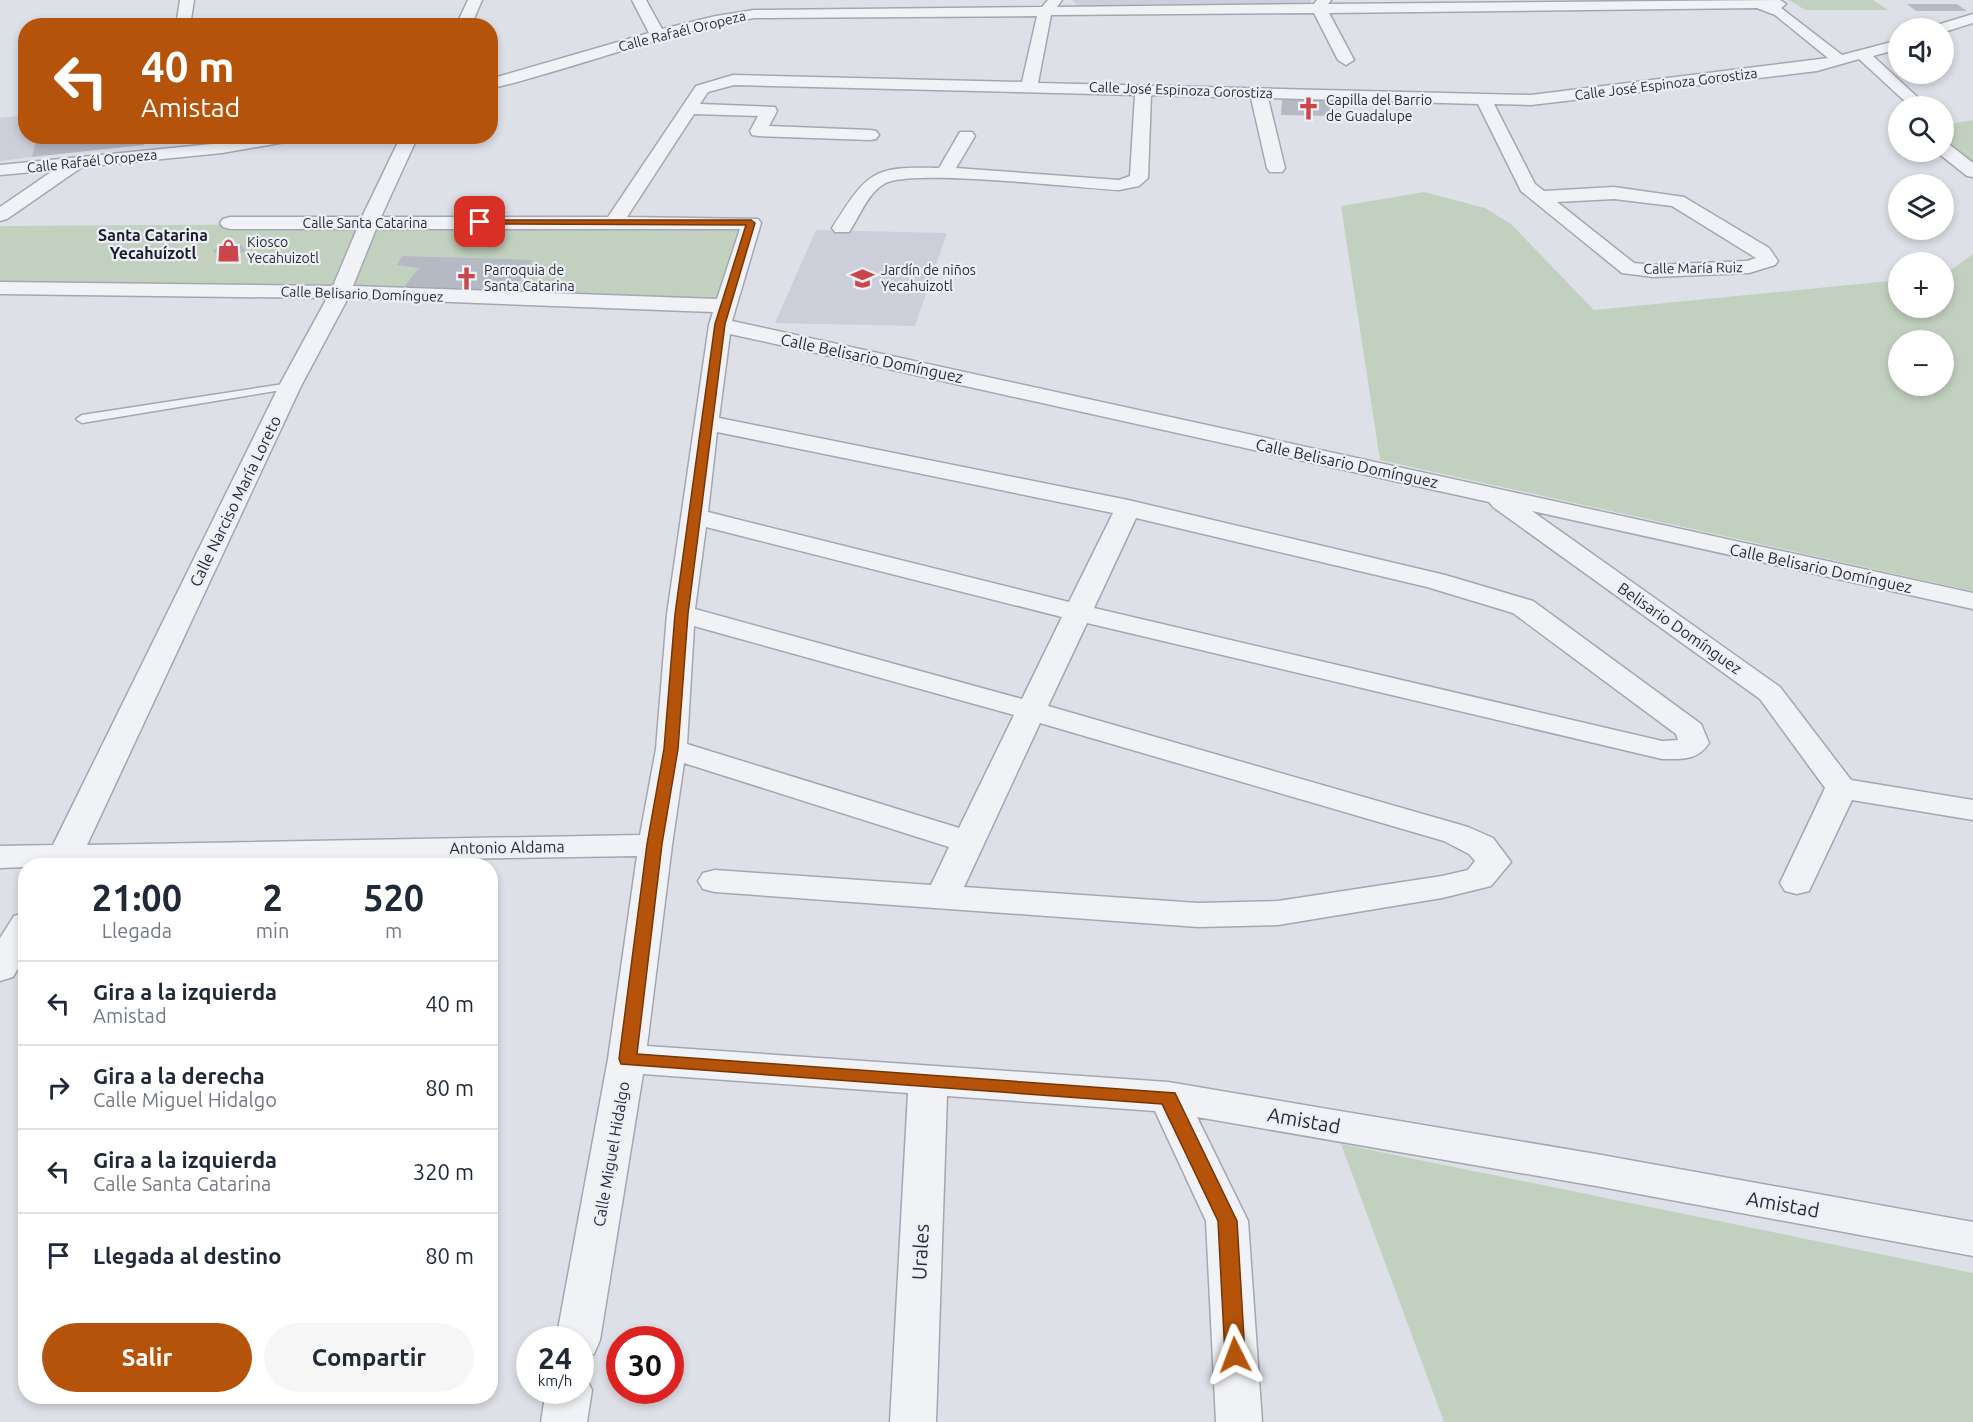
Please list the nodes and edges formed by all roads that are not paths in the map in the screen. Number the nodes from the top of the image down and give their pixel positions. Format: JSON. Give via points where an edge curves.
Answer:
{"nodes":[{"id":1,"x":187,"y":0,"type":"edge"},
{"id":2,"x":475,"y":0,"type":"edge"},
{"id":3,"x":639,"y":0,"type":"edge"},
{"id":4,"x":842,"y":0,"type":"edge"},
{"id":5,"x":867,"y":0,"type":"edge"},
{"id":6,"x":1553,"y":3,"type":"edge"},
{"id":7,"x":1321,"y":4,"type":"edge"},
{"id":8,"x":1768,"y":4,"type":"edge"},
{"id":9,"x":1050,"y":6,"type":"edge"},
{"id":10,"x":855,"y":13,"type":"junction"},
{"id":11,"x":880,"y":13,"type":"junction"},
{"id":12,"x":184,"y":18,"type":"edge"},
{"id":13,"x":467,"y":18,"type":"edge"},
{"id":14,"x":1973,"y":18,"type":"edge"},
{"id":15,"x":1954,"y":24,"type":"edge"},
{"id":16,"x":658,"y":35,"type":"junction"},
{"id":17,"x":1888,"y":47,"type":"edge"},
{"id":18,"x":1863,"y":54,"type":"junction"},
{"id":19,"x":1346,"y":60,"type":"dead end"},
{"id":20,"x":1839,"y":60,"type":"junction"},
{"id":21,"x":498,"y":82,"type":"edge"},
{"id":22,"x":1029,"y":86,"type":"junction"},
{"id":23,"x":1143,"y":89,"type":"junction"},
{"id":24,"x":1258,"y":92,"type":"junction"},
{"id":25,"x":1908,"y":96,"type":"edge"},
{"id":26,"x":1483,"y":98,"type":"junction"},
{"id":27,"x":688,"y":109,"type":"junction"},
{"id":28,"x":870,"y":135,"type":"dead end"},
{"id":29,"x":966,"y":136,"type":"dead end"},
{"id":30,"x":245,"y":144,"type":"edge"},
{"id":31,"x":406,"y":144,"type":"edge"},
{"id":32,"x":164,"y":145,"type":"edge"},
{"id":33,"x":1954,"y":156,"type":"edge"},
{"id":34,"x":77,"y":162,"type":"junction"},
{"id":35,"x":1276,"y":168,"type":"dead end"},
{"id":36,"x":0,"y":170,"type":"edge"},
{"id":37,"x":1973,"y":172,"type":"edge"},
{"id":38,"x":945,"y":173,"type":"junction"},
{"id":39,"x":1541,"y":196,"type":"junction"},
{"id":40,"x":0,"y":215,"type":"edge"},
{"id":41,"x":615,"y":221,"type":"junction"},
{"id":42,"x":230,"y":223,"type":"dead end"},
{"id":43,"x":751,"y":223,"type":"joint"},
{"id":44,"x":368,"y":224,"type":"junction"},
{"id":45,"x":842,"y":228,"type":"dead end"},
{"id":46,"x":0,"y":288,"type":"edge"},
{"id":47,"x":341,"y":292,"type":"junction"},
{"id":48,"x":722,"y":315,"type":"junction"},
{"id":49,"x":290,"y":386,"type":"junction"},
{"id":50,"x":81,"y":419,"type":"dead end"},
{"id":51,"x":707,"y":423,"type":"junction"},
{"id":52,"x":1492,"y":495,"type":"junction"},
{"id":53,"x":1128,"y":508,"type":"junction"},
{"id":54,"x":694,"y":516,"type":"junction"},
{"id":55,"x":1973,"y":601,"type":"edge"},
{"id":56,"x":1078,"y":613,"type":"junction"},
{"id":57,"x":681,"y":614,"type":"junction"},
{"id":58,"x":1032,"y":711,"type":"junction"},
{"id":59,"x":671,"y":749,"type":"junction"},
{"id":60,"x":1840,"y":788,"type":"junction"},
{"id":61,"x":1973,"y":810,"type":"edge"},
{"id":62,"x":969,"y":842,"type":"junction"},
{"id":63,"x":655,"y":844,"type":"junction"},
{"id":64,"x":0,"y":857,"type":"edge"},
{"id":65,"x":21,"y":858,"type":"edge"},
{"id":66,"x":64,"y":858,"type":"edge"},
{"id":67,"x":137,"y":858,"type":"edge"},
{"id":68,"x":715,"y":881,"type":"dead end"},
{"id":69,"x":1797,"y":883,"type":"dead end"},
{"id":70,"x":942,"y":897,"type":"junction"},
{"id":71,"x":18,"y":938,"type":"edge"},
{"id":72,"x":0,"y":968,"type":"edge"},
{"id":73,"x":627,"y":1059,"type":"junction"},
{"id":74,"x":928,"y":1081,"type":"junction"},
{"id":75,"x":1168,"y":1097,"type":"junction"},
{"id":76,"x":1973,"y":1239,"type":"edge"},
{"id":77,"x":580,"y":1326,"type":"edge"},
{"id":78,"x":567,"y":1404,"type":"edge"},
{"id":79,"x":564,"y":1422,"type":"edge"},
{"id":80,"x":913,"y":1422,"type":"edge"},
{"id":81,"x":1239,"y":1422,"type":"edge"}],
"edges":[{"from":1,"to":12,"type":"street"},
{"from":2,"to":13,"type":"street"},
{"from":3,"to":16,"type":"street"},
{"from":4,"to":10,"type":"street"},
{"from":5,"to":11,"type":"street"},
{"from":6,"to":7,"type":"street","name":"Calle Rafaél Oropeza"},
{"from":6,"to":8,"type":"street","name":"Calle Rafaél Oropeza"},
{"from":7,"to":9,"type":"street","name":"Calle Rafaél Oropeza"},
{"from":7,"to":19,"type":"street"},
{"from":8,"to":20,"type":"street"},
{"from":9,"to":11,"type":"street","name":"Calle Rafaél Oropeza"},
{"from":9,"to":22,"type":"street"},
{"from":10,"to":11,"type":"street","name":"Calle Rafaél Oropeza"},
{"from":10,"to":16,"type":"street","name":"Calle Rafaél Oropeza","via":[[736,16]]},
{"from":14,"to":15,"type":"street"},
{"from":16,"to":21,"type":"street","name":"Calle Rafaél Oropeza"},
{"from":17,"to":18,"type":"street","name":"Calle José Espinoza Gorostiza"},
{"from":18,"to":20,"type":"street","name":"Calle José Espinoza Gorostiza"},
{"from":18,"to":25,"type":"street"},
{"from":20,"to":26,"type":"street","name":"Calle José Espinoza Gorostiza","via":[[1817,66],[1531,99]]},
{"from":22,"to":23,"type":"street","name":"Calle José Espinoza Gorostiza"},
{"from":22,"to":27,"type":"street","name":"Calle José Espinoza Gorostiza","via":[[733,80],[702,89]]},
{"from":23,"to":24,"type":"street","name":"Calle José Espinoza Gorostiza"},
{"from":23,"to":38,"type":"street","via":[[1139,178],[1133,182]]},
{"from":24,"to":26,"type":"street","name":"Calle José Espinoza Gorostiza"},
{"from":24,"to":35,"type":"street"},
{"from":26,"to":39,"type":"street","name":"Calle María Ruiz","via":[[1527,187]]},
{"from":27,"to":28,"type":"street","via":[[769,111],[758,131]]},
{"from":27,"to":41,"type":"street","name":"Calle José Espinoza Gorostiza"},
{"from":29,"to":38,"type":"street"},
{"from":30,"to":32,"type":"street","name":"Calle Rafaél Oropeza","via":[[222,148]]},
{"from":31,"to":44,"type":"street","name":"Calle Narciso María Loreto"},
{"from":32,"to":34,"type":"street","name":"Calle Rafaél Oropeza"},
{"from":33,"to":37,"type":"street"},
{"from":34,"to":36,"type":"street","name":"Calle Rafaél Oropeza"},
{"from":34,"to":40,"type":"street"},
{"from":38,"to":45,"type":"street","via":[[885,176],[872,183]]},
{"from":39,"to":39,"type":"street","name":"Calle María Ruiz","via":[[1614,193],[1677,201],[1762,252],[1767,261],[1749,267],[1629,269]]},
{"from":41,"to":43,"type":"street","name":"Calle Santa Catarina"},
{"from":41,"to":44,"type":"street","name":"Calle Santa Catarina"},
{"from":42,"to":44,"type":"street","name":"Calle Santa Catarina"},
{"from":43,"to":48,"type":"street","name":"Calle Miguel Hidalgo"},
{"from":44,"to":47,"type":"street","name":"Calle Narciso María Loreto"},
{"from":46,"to":47,"type":"street","name":"Calle Belisario Domínguez"},
{"from":47,"to":48,"type":"street","name":"Calle Belisario Domínguez"},
{"from":47,"to":49,"type":"street","name":"Calle Narciso María Loreto"},
{"from":48,"to":51,"type":"street","name":"Calle Miguel Hidalgo"},
{"from":48,"to":52,"type":"street","name":"Calle Belisario Domínguez"},
{"from":49,"to":50,"type":"lane"},
{"from":49,"to":66,"type":"street","name":"Calle Narciso María Loreto"},
{"from":51,"to":53,"type":"street"},
{"from":51,"to":54,"type":"street","name":"Calle Miguel Hidalgo"},
{"from":52,"to":55,"type":"street","name":"Calle Belisario Domínguez"},
{"from":52,"to":60,"type":"street","name":"Belisario Domínguez","via":[[1770,693]]},
{"from":53,"to":56,"type":"street"},
{"from":53,"to":56,"type":"street","via":[[1435,581],[1523,607],[1690,730],[1694,744],[1685,750],[1662,750]]},
{"from":54,"to":56,"type":"street"},
{"from":54,"to":57,"type":"street","name":"Calle Miguel Hidalgo"},
{"from":56,"to":58,"type":"street"},
{"from":57,"to":58,"type":"street"},
{"from":57,"to":59,"type":"street","name":"Calle Miguel Hidalgo"},
{"from":58,"to":62,"type":"street"},
{"from":58,"to":70,"type":"street","via":[[1456,834],[1481,846],[1494,862],[1479,878],[1442,887],[1278,913],[1198,915]]},
{"from":59,"to":62,"type":"street"},
{"from":59,"to":63,"type":"street","name":"Calle Miguel Hidalgo"},
{"from":60,"to":61,"type":"street"},
{"from":60,"to":69,"type":"street"},
{"from":62,"to":70,"type":"street"},
{"from":63,"to":67,"type":"street","name":"Antonio Aldama"},
{"from":63,"to":73,"type":"street","name":"Calle Miguel Hidalgo"},
{"from":64,"to":65,"type":"street","name":"Antonio Aldama"},
{"from":68,"to":70,"type":"street"},
{"from":71,"to":72,"type":"street"},
{"from":73,"to":74,"type":"street","name":"Amistad"},
{"from":73,"to":77,"type":"street","name":"Calle Miguel Hidalgo"},
{"from":74,"to":75,"type":"street","name":"Amistad"},
{"from":74,"to":80,"type":"street","name":"Urales"},
{"from":75,"to":76,"type":"street","name":"Amistad"},
{"from":75,"to":81,"type":"street","via":[[1227,1221]]},
{"from":78,"to":79,"type":"street"}]}
